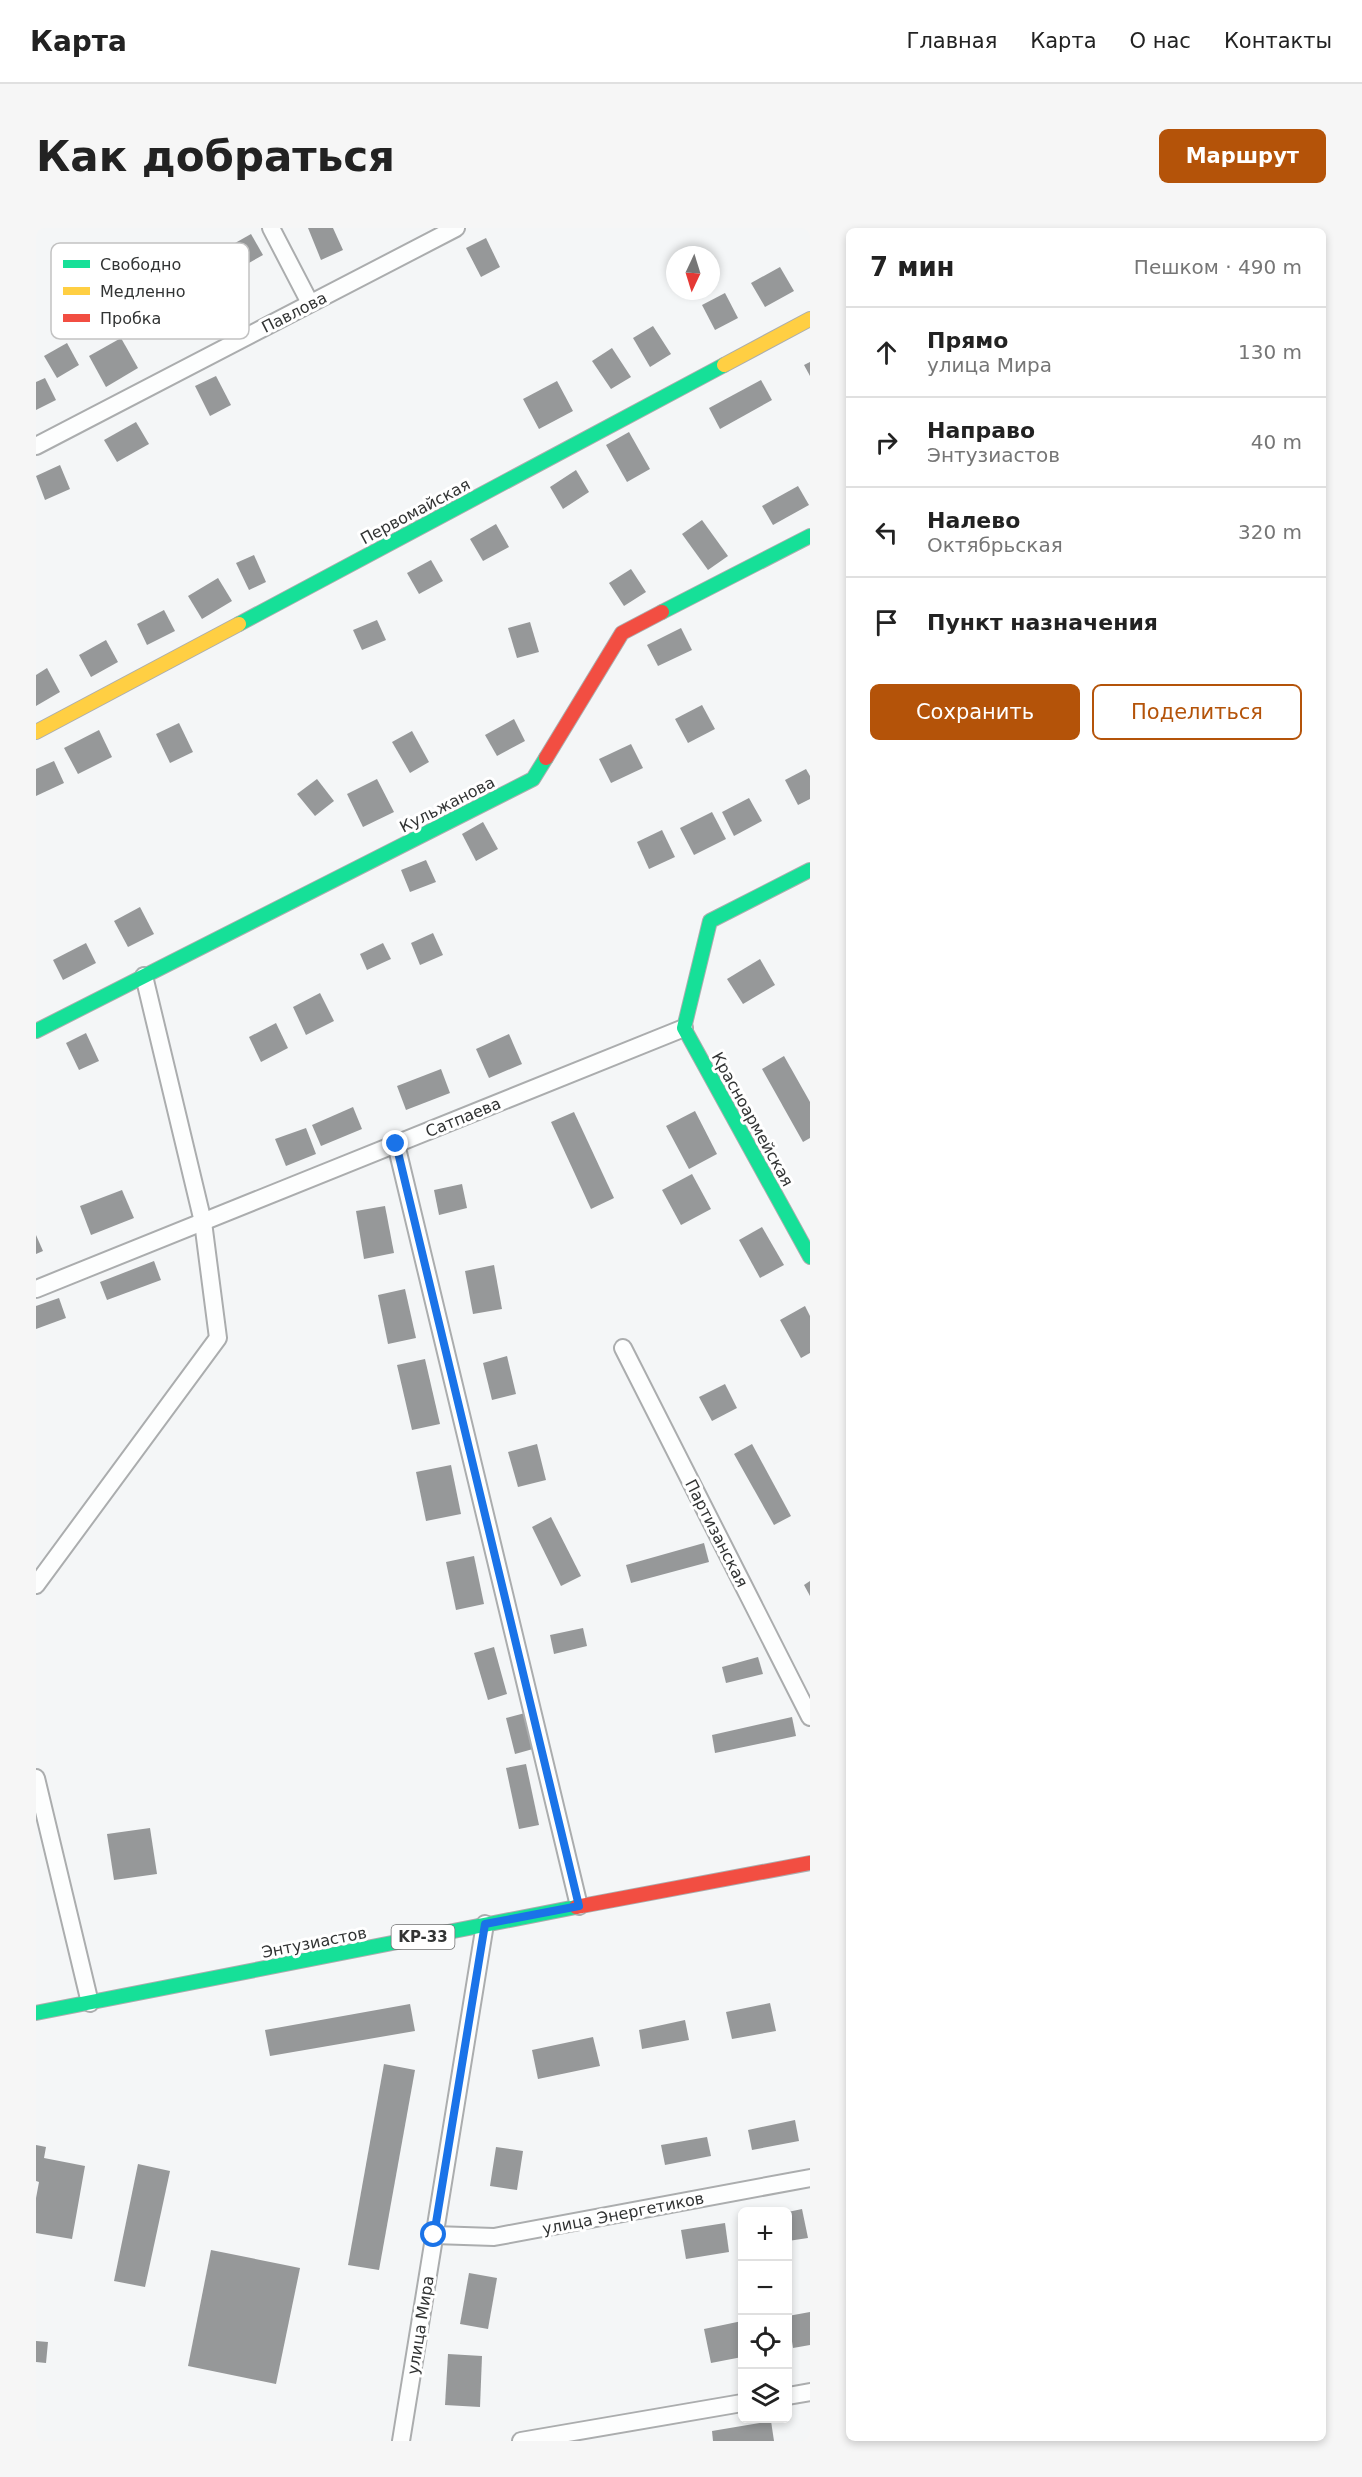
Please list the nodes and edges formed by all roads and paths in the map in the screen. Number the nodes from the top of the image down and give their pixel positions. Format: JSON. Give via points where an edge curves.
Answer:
{"nodes":[{"id":1,"x":271,"y":228,"type":"edge"},
{"id":2,"x":456,"y":228,"type":"edge"},
{"id":3,"x":310,"y":303,"type":"junction"},
{"id":4,"x":810,"y":319,"type":"edge"},
{"id":5,"x":249,"y":335,"type":"edge"},
{"id":6,"x":241,"y":339,"type":"edge"},
{"id":7,"x":36,"y":446,"type":"edge"},
{"id":8,"x":810,"y":536,"type":"edge"},
{"id":9,"x":36,"y":732,"type":"edge"},
{"id":10,"x":810,"y":870,"type":"edge"},
{"id":11,"x":144,"y":976,"type":"junction"},
{"id":12,"x":684,"y":1028,"type":"junction"},
{"id":13,"x":36,"y":1031,"type":"edge"},
{"id":14,"x":396,"y":1144,"type":"junction"},
{"id":15,"x":203,"y":1222,"type":"junction"},
{"id":16,"x":810,"y":1257,"type":"edge"},
{"id":17,"x":36,"y":1288,"type":"edge"},
{"id":18,"x":623,"y":1348,"type":"dead end"},
{"id":19,"x":36,"y":1585,"type":"edge"},
{"id":20,"x":810,"y":1717,"type":"edge"},
{"id":21,"x":36,"y":1778,"type":"edge"},
{"id":22,"x":810,"y":1863,"type":"edge"},
{"id":23,"x":579,"y":1906,"type":"junction"},
{"id":24,"x":485,"y":1924,"type":"junction"},
{"id":25,"x":90,"y":2003,"type":"junction"},
{"id":26,"x":36,"y":2013,"type":"edge"},
{"id":27,"x":810,"y":2178,"type":"edge"},
{"id":28,"x":434,"y":2235,"type":"junction"},
{"id":29,"x":810,"y":2392,"type":"edge"},
{"id":30,"x":792,"y":2395,"type":"edge"},
{"id":31,"x":738,"y":2404,"type":"edge"},
{"id":32,"x":401,"y":2441,"type":"edge"},
{"id":33,"x":521,"y":2441,"type":"edge"}],
"edges":[{"from":1,"to":3,"type":"street"},
{"from":2,"to":3,"type":"street","name":"Павлова"},
{"from":3,"to":5,"type":"street","name":"Павлова"},
{"from":4,"to":9,"type":"street","name":"Первомайская"},
{"from":6,"to":7,"type":"street","name":"Павлова"},
{"from":8,"to":11,"type":"street","name":"Кульжанова","via":[[622,633],[533,779]]},
{"from":10,"to":12,"type":"street","via":[[710,921]]},
{"from":11,"to":13,"type":"street","name":"Кульжанова"},
{"from":11,"to":15,"type":"street"},
{"from":12,"to":14,"type":"street","name":"Сатпаева"},
{"from":12,"to":16,"type":"street","name":"Красноармейская"},
{"from":14,"to":15,"type":"street","name":"Сатпаева"},
{"from":14,"to":23,"type":"street"},
{"from":15,"to":17,"type":"street","name":"Сатпаева"},
{"from":15,"to":19,"type":"street","via":[[218,1338]]},
{"from":18,"to":20,"type":"street","name":"Партизанская"},
{"from":21,"to":25,"type":"street"},
{"from":22,"to":23,"type":"street","name":"Энтузиастов","number":"KP-33"},
{"from":23,"to":24,"type":"street","name":"Энтузиастов","number":"KP-33"},
{"from":24,"to":25,"type":"street","name":"Энтузиастов","number":"KP-33"},
{"from":24,"to":28,"type":"street","name":"улица Мира"},
{"from":25,"to":26,"type":"street","name":"Энтузиастов","number":"KP-33"},
{"from":27,"to":28,"type":"street","name":"улица Энергетиков","via":[[494,2237]]},
{"from":28,"to":32,"type":"street","name":"улица Мира"},
{"from":29,"to":30,"type":"street"},
{"from":31,"to":33,"type":"street"}]}
